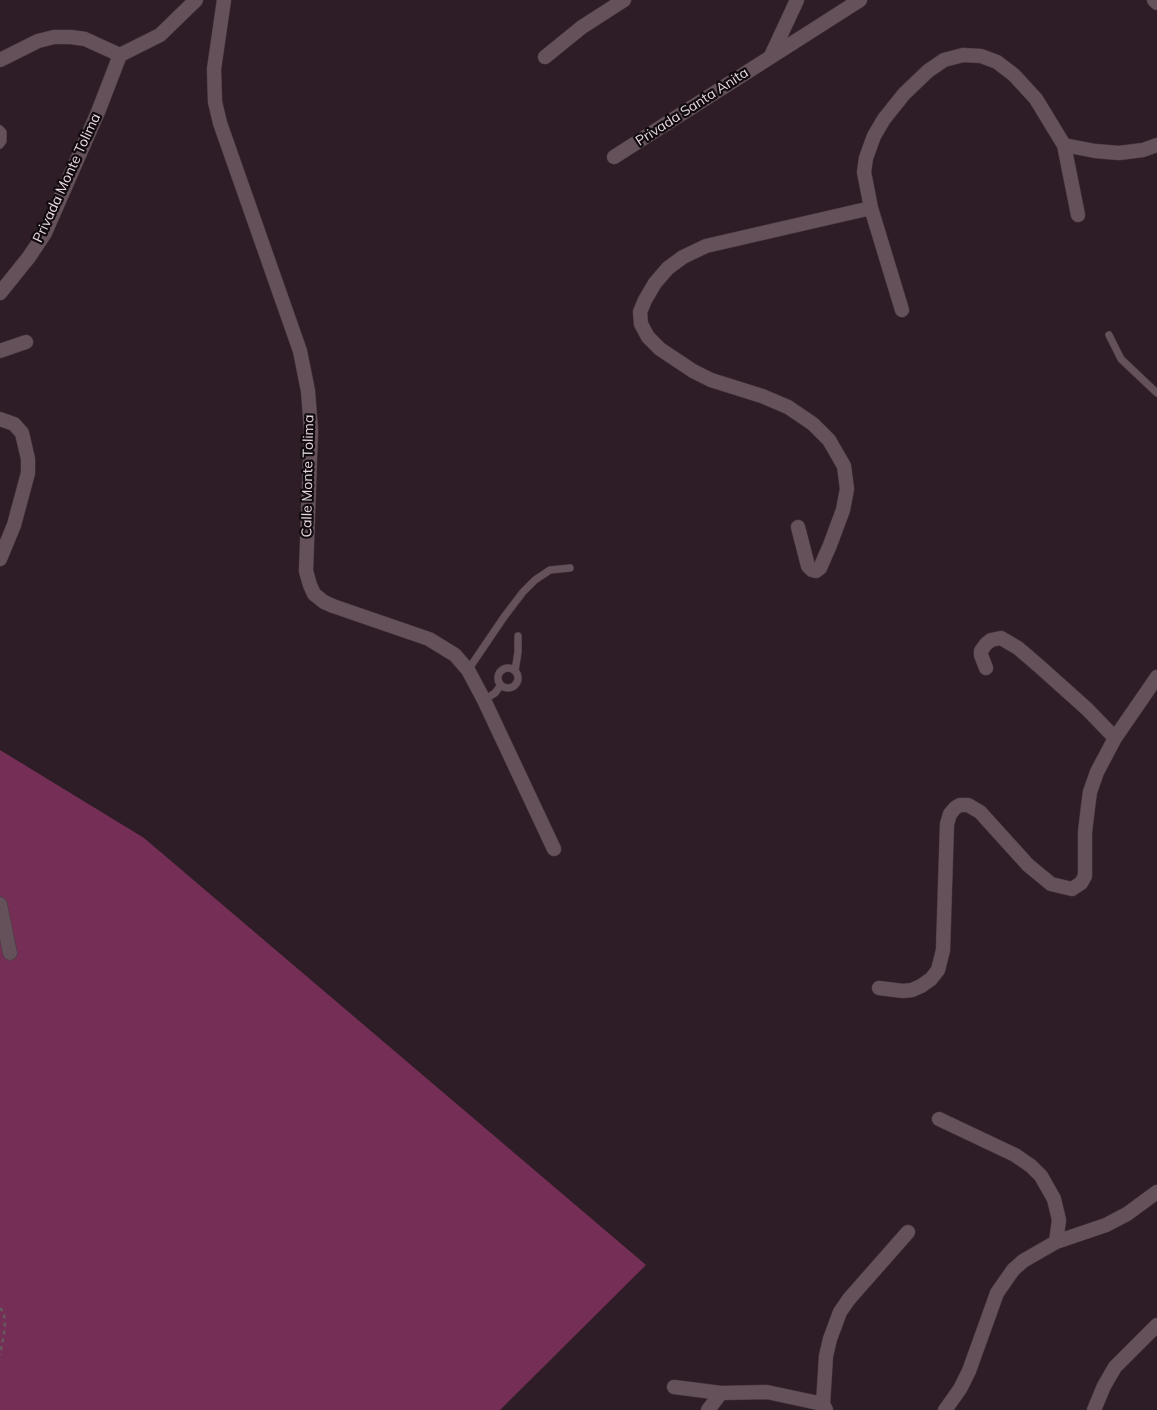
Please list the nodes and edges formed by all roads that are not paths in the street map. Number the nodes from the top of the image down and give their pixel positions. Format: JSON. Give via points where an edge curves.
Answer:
{"nodes":[{"id":1,"x":196,"y":0,"type":"edge"},
{"id":2,"x":224,"y":0,"type":"edge"},
{"id":3,"x":624,"y":0,"type":"edge"},
{"id":4,"x":796,"y":0,"type":"edge"},
{"id":5,"x":860,"y":0,"type":"edge"},
{"id":6,"x":1154,"y":0,"type":"edge"},
{"id":7,"x":1157,"y":3,"type":"edge"},
{"id":8,"x":120,"y":55,"type":"junction"},
{"id":9,"x":770,"y":56,"type":"junction"},
{"id":10,"x":545,"y":57,"type":"dead end"},
{"id":11,"x":0,"y":60,"type":"edge"},
{"id":12,"x":0,"y":129,"type":"edge"},
{"id":13,"x":0,"y":145,"type":"edge"},
{"id":14,"x":1064,"y":145,"type":"junction"},
{"id":15,"x":1157,"y":145,"type":"edge"},
{"id":16,"x":614,"y":157,"type":"dead end"},
{"id":17,"x":870,"y":208,"type":"junction"},
{"id":18,"x":1078,"y":216,"type":"dead end"},
{"id":19,"x":0,"y":293,"type":"edge"},
{"id":20,"x":902,"y":310,"type":"dead end"},
{"id":21,"x":1109,"y":335,"type":"dead end"},
{"id":22,"x":26,"y":342,"type":"dead end"},
{"id":23,"x":0,"y":351,"type":"edge"},
{"id":24,"x":1157,"y":394,"type":"edge"},
{"id":25,"x":0,"y":419,"type":"edge"},
{"id":26,"x":798,"y":527,"type":"dead end"},
{"id":27,"x":0,"y":559,"type":"edge"},
{"id":28,"x":570,"y":568,"type":"dead end"},
{"id":29,"x":518,"y":636,"type":"dead end"},
{"id":30,"x":986,"y":668,"type":"dead end"},
{"id":31,"x":468,"y":670,"type":"junction"},
{"id":32,"x":515,"y":671,"type":"junction"},
{"id":33,"x":1157,"y":677,"type":"edge"},
{"id":34,"x":502,"y":685,"type":"junction"},
{"id":35,"x":484,"y":700,"type":"junction"},
{"id":36,"x":1115,"y":738,"type":"junction"},
{"id":37,"x":554,"y":849,"type":"dead end"},
{"id":38,"x":0,"y":904,"type":"edge"},
{"id":39,"x":10,"y":953,"type":"dead end"},
{"id":40,"x":879,"y":988,"type":"dead end"},
{"id":41,"x":938,"y":1119,"type":"dead end"},
{"id":42,"x":1157,"y":1192,"type":"edge"},
{"id":43,"x":908,"y":1232,"type":"dead end"},
{"id":44,"x":1056,"y":1242,"type":"junction"},
{"id":45,"x":1157,"y":1325,"type":"edge"},
{"id":46,"x":674,"y":1386,"type":"dead end"},
{"id":47,"x":721,"y":1393,"type":"junction"},
{"id":48,"x":824,"y":1407,"type":"edge"},
{"id":49,"x":708,"y":1410,"type":"edge"},
{"id":50,"x":945,"y":1410,"type":"edge"},
{"id":51,"x":1094,"y":1410,"type":"edge"}],
"edges":[{"from":1,"to":8,"type":"street","via":[[160,35]]},
{"from":2,"to":31,"type":"street","name":"Calle Monte Tolima","via":[[214,69],[215,102],[300,351],[308,391],[311,430],[306,571],[310,585],[314,594],[332,606],[428,639],[455,655]]},
{"from":3,"to":10,"type":"street","via":[[582,27]]},
{"from":4,"to":9,"type":"street"},
{"from":5,"to":9,"type":"street","name":"Privada Santa Anita"},
{"from":6,"to":7,"type":"street"},
{"from":8,"to":11,"type":"street","via":[[71,36],[38,41]]},
{"from":8,"to":19,"type":"street","name":"Privada Monte Tolima","via":[[45,233]]},
{"from":9,"to":16,"type":"street","name":"Privada Santa Anita"},
{"from":12,"to":13,"type":"lane","via":[[4,132]]},
{"from":14,"to":15,"type":"street","via":[[1119,153]]},
{"from":14,"to":17,"type":"street","via":[[1036,99],[1014,75],[997,62],[962,54],[944,60],[928,71],[884,119],[866,158],[864,172]]},
{"from":14,"to":18,"type":"street"},
{"from":17,"to":20,"type":"street"},
{"from":17,"to":26,"type":"street","via":[[706,246],[668,268],[655,283],[640,312],[648,337],[660,349],[711,380],[788,407],[829,440],[844,466],[847,489],[830,545],[816,571],[808,566]]},
{"from":21,"to":24,"type":"lane","via":[[1121,359]]},
{"from":22,"to":23,"type":"street"},
{"from":25,"to":27,"type":"street","via":[[14,424],[22,433],[28,473],[14,525]]},
{"from":28,"to":31,"type":"lane","via":[[550,570],[523,592]]},
{"from":29,"to":32,"type":"lane"},
{"from":30,"to":36,"type":"street","via":[[981,651],[991,640],[1001,638],[1040,666]]},
{"from":31,"to":35,"type":"street","name":"Calle Monte Tolima"},
{"from":32,"to":34,"type":"lane","via":[[517,683],[510,688]]},
{"from":32,"to":34,"type":"lane","via":[[507,668],[500,673],[498,677]]},
{"from":33,"to":36,"type":"street"},
{"from":34,"to":35,"type":"lane"},
{"from":35,"to":37,"type":"street","name":"Calle Monte Tolima"},
{"from":36,"to":40,"type":"street","via":[[1090,792],[1085,832],[1085,876],[1081,883],[1072,889],[1051,884],[1028,865],[974,808],[964,804],[955,808],[950,814],[946,836],[944,950],[938,970],[931,979],[912,990],[903,992]]},
{"from":38,"to":39,"type":"street"},
{"from":41,"to":44,"type":"street","via":[[1015,1155],[1031,1166],[1054,1199],[1059,1220]]},
{"from":42,"to":44,"type":"street","via":[[1113,1221]]},
{"from":43,"to":48,"type":"street","via":[[840,1312],[826,1356]]},
{"from":44,"to":50,"type":"street","via":[[1023,1261],[1004,1281],[969,1371]]},
{"from":45,"to":51,"type":"street","via":[[1116,1367]]},
{"from":46,"to":47,"type":"street"},
{"from":47,"to":48,"type":"street","via":[[767,1392]]},
{"from":47,"to":49,"type":"street"}]}
